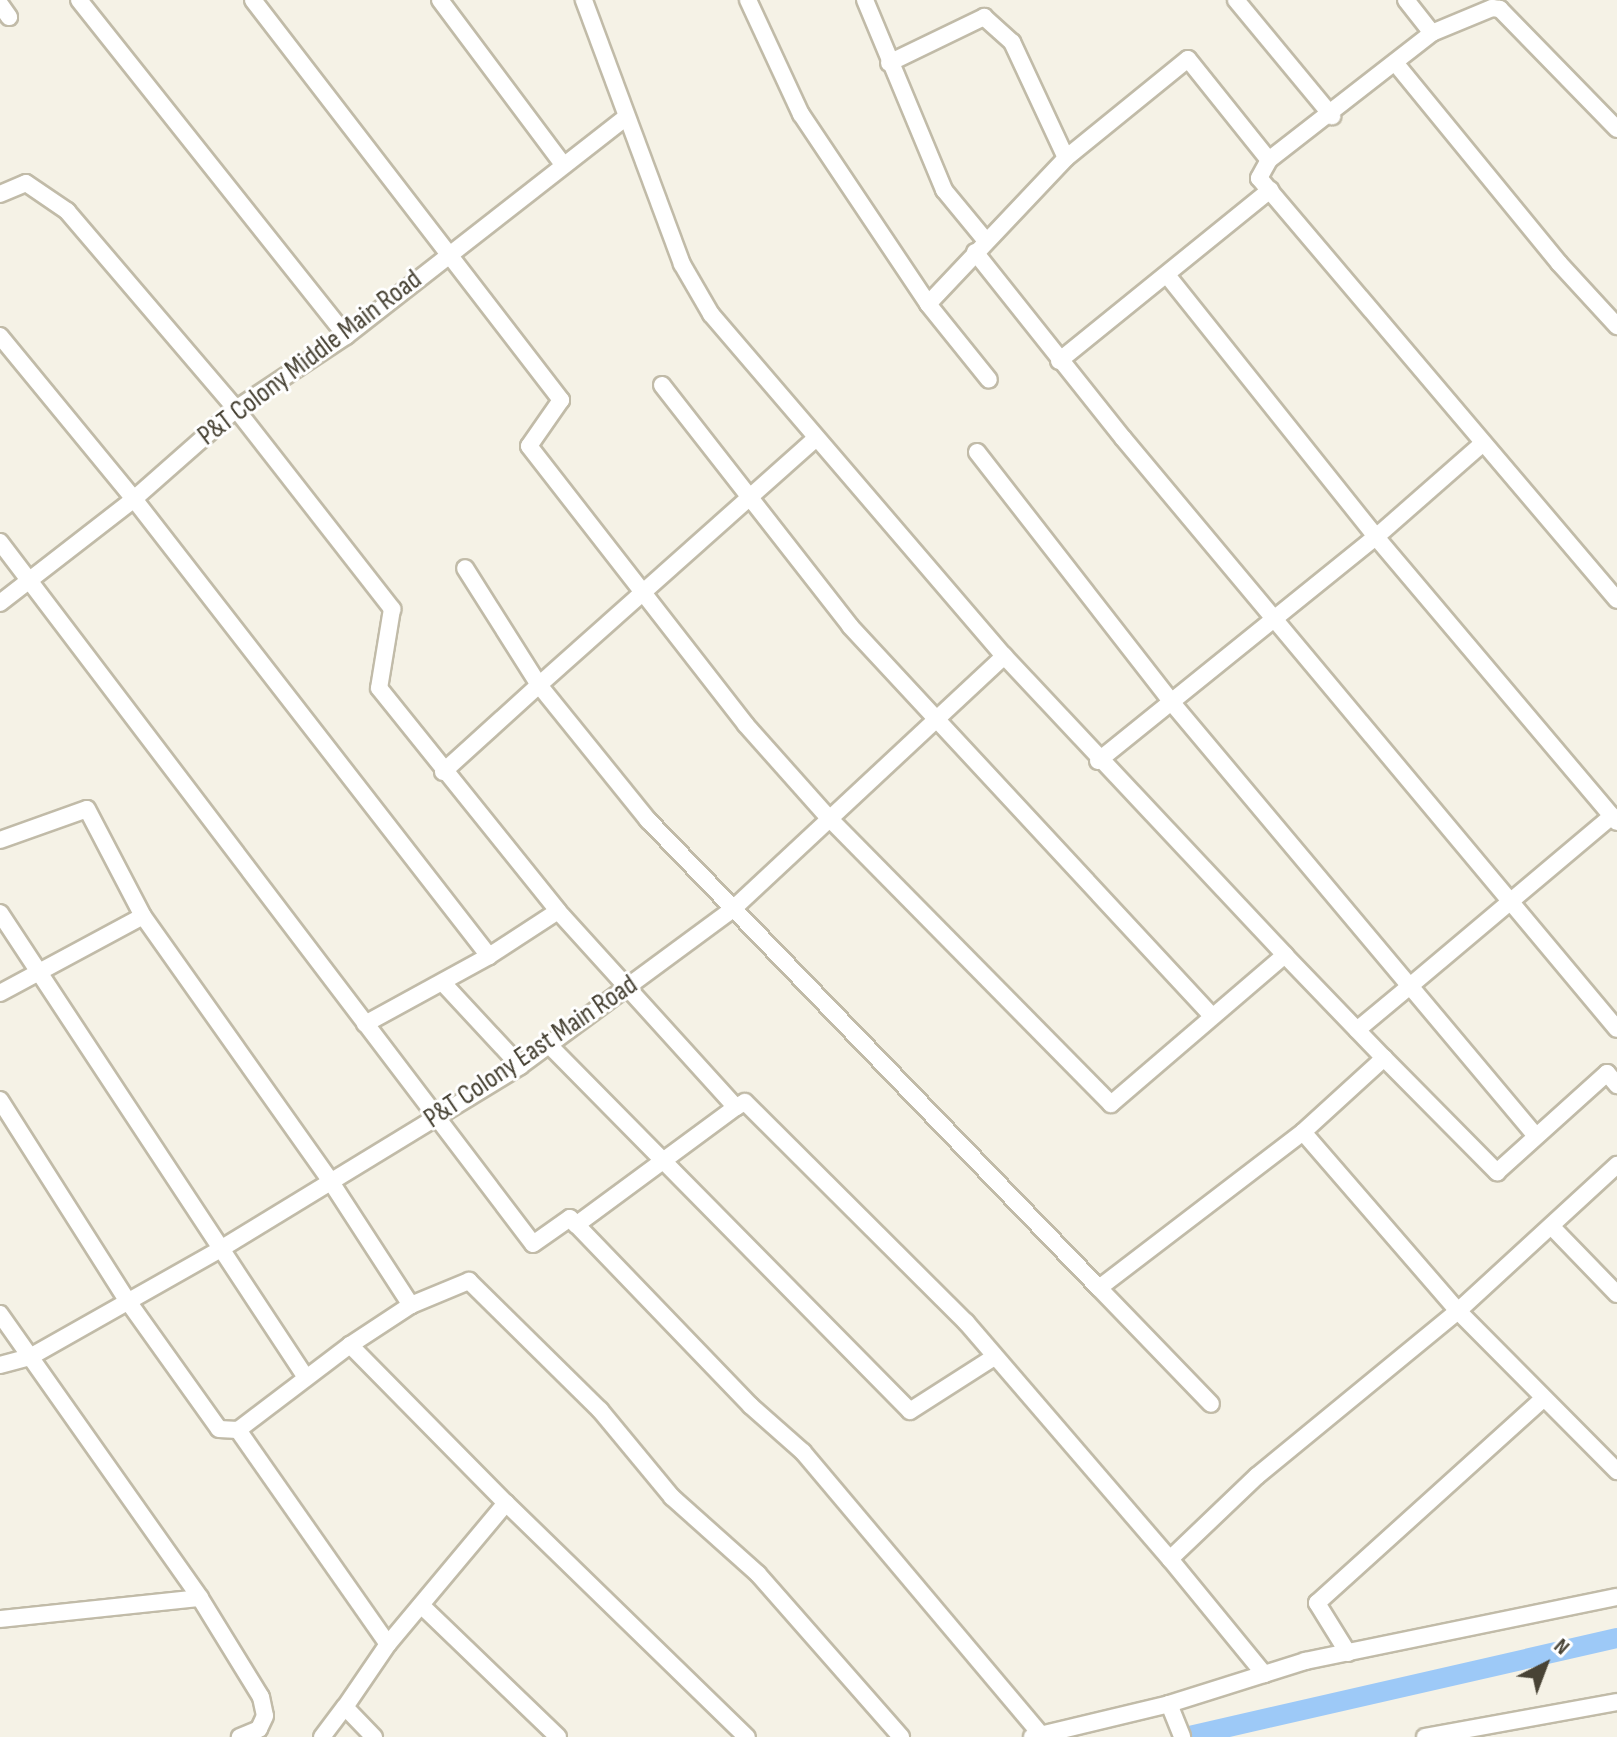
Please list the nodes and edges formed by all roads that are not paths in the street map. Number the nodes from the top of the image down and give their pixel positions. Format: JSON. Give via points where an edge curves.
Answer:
{"nodes":[{"id":1,"x":79,"y":0,"type":"edge"},
{"id":2,"x":253,"y":0,"type":"edge"},
{"id":3,"x":440,"y":0,"type":"edge"},
{"id":4,"x":584,"y":0,"type":"edge"},
{"id":5,"x":748,"y":0,"type":"edge"},
{"id":6,"x":865,"y":0,"type":"edge"},
{"id":7,"x":1236,"y":0,"type":"edge"},
{"id":8,"x":1406,"y":0,"type":"edge"},
{"id":9,"x":1506,"y":4,"type":"edge"},
{"id":10,"x":1432,"y":33,"type":"junction"},
{"id":11,"x":889,"y":63,"type":"junction"},
{"id":12,"x":1397,"y":65,"type":"junction"},
{"id":13,"x":1332,"y":116,"type":"junction"},
{"id":14,"x":625,"y":118,"type":"junction"},
{"id":15,"x":1617,"y":129,"type":"edge"},
{"id":16,"x":1066,"y":158,"type":"junction"},
{"id":17,"x":1269,"y":160,"type":"junction"},
{"id":18,"x":561,"y":162,"type":"dead end"},
{"id":19,"x":1270,"y":190,"type":"junction"},
{"id":20,"x":0,"y":194,"type":"edge"},
{"id":21,"x":980,"y":247,"type":"junction"},
{"id":22,"x":448,"y":251,"type":"junction"},
{"id":23,"x":1167,"y":275,"type":"junction"},
{"id":24,"x":928,"y":304,"type":"junction"},
{"id":25,"x":1617,"y":326,"type":"edge"},
{"id":26,"x":0,"y":336,"type":"edge"},
{"id":27,"x":346,"y":336,"type":"junction"},
{"id":28,"x":1059,"y":361,"type":"junction"},
{"id":29,"x":989,"y":380,"type":"dead end"},
{"id":30,"x":662,"y":385,"type":"dead end"},
{"id":31,"x":236,"y":409,"type":"junction"},
{"id":32,"x":815,"y":439,"type":"junction"},
{"id":33,"x":1482,"y":444,"type":"junction"},
{"id":34,"x":977,"y":452,"type":"dead end"},
{"id":35,"x":750,"y":498,"type":"junction"},
{"id":36,"x":134,"y":499,"type":"junction"},
{"id":37,"x":1376,"y":537,"type":"junction"},
{"id":38,"x":0,"y":542,"type":"edge"},
{"id":39,"x":465,"y":568,"type":"dead end"},
{"id":40,"x":31,"y":578,"type":"junction"},
{"id":41,"x":645,"y":595,"type":"junction"},
{"id":42,"x":1617,"y":600,"type":"edge"},
{"id":43,"x":0,"y":603,"type":"edge"},
{"id":44,"x":1274,"y":620,"type":"junction"},
{"id":45,"x":1004,"y":656,"type":"junction"},
{"id":46,"x":539,"y":685,"type":"junction"},
{"id":47,"x":1173,"y":704,"type":"junction"},
{"id":48,"x":937,"y":718,"type":"junction"},
{"id":49,"x":1098,"y":761,"type":"junction"},
{"id":50,"x":443,"y":772,"type":"junction"},
{"id":51,"x":1614,"y":814,"type":"edge"},
{"id":52,"x":828,"y":817,"type":"junction"},
{"id":53,"x":0,"y":840,"type":"edge"},
{"id":54,"x":1510,"y":901,"type":"junction"},
{"id":55,"x":733,"y":909,"type":"junction"},
{"id":56,"x":558,"y":911,"type":"junction"},
{"id":57,"x":0,"y":913,"type":"edge"},
{"id":58,"x":143,"y":916,"type":"junction"},
{"id":59,"x":1285,"y":955,"type":"junction"},
{"id":60,"x":489,"y":956,"type":"junction"},
{"id":61,"x":36,"y":973,"type":"junction"},
{"id":62,"x":443,"y":983,"type":"junction"},
{"id":63,"x":1410,"y":986,"type":"junction"},
{"id":64,"x":631,"y":987,"type":"junction"},
{"id":65,"x":0,"y":993,"type":"edge"},
{"id":66,"x":1212,"y":1016,"type":"junction"},
{"id":67,"x":365,"y":1024,"type":"junction"},
{"id":68,"x":1617,"y":1029,"type":"edge"},
{"id":69,"x":1357,"y":1030,"type":"junction"},
{"id":70,"x":549,"y":1045,"type":"junction"},
{"id":71,"x":1384,"y":1058,"type":"junction"},
{"id":72,"x":520,"y":1066,"type":"junction"},
{"id":73,"x":1617,"y":1085,"type":"edge"},
{"id":74,"x":0,"y":1100,"type":"edge"},
{"id":75,"x":736,"y":1107,"type":"junction"},
{"id":76,"x":434,"y":1117,"type":"junction"},
{"id":77,"x":1303,"y":1132,"type":"junction"},
{"id":78,"x":1536,"y":1136,"type":"junction"},
{"id":79,"x":663,"y":1165,"type":"junction"},
{"id":80,"x":1617,"y":1165,"type":"edge"},
{"id":81,"x":331,"y":1182,"type":"junction"},
{"id":82,"x":576,"y":1225,"type":"junction"},
{"id":83,"x":1553,"y":1228,"type":"junction"},
{"id":84,"x":219,"y":1250,"type":"junction"},
{"id":85,"x":1099,"y":1288,"type":"junction"},
{"id":86,"x":1617,"y":1294,"type":"edge"},
{"id":87,"x":127,"y":1300,"type":"junction"},
{"id":88,"x":411,"y":1305,"type":"junction"},
{"id":89,"x":1458,"y":1311,"type":"junction"},
{"id":90,"x":0,"y":1314,"type":"edge"},
{"id":91,"x":350,"y":1345,"type":"junction"},
{"id":92,"x":30,"y":1357,"type":"junction"},
{"id":93,"x":994,"y":1357,"type":"junction"},
{"id":94,"x":0,"y":1365,"type":"edge"},
{"id":95,"x":305,"y":1376,"type":"junction"},
{"id":96,"x":1543,"y":1399,"type":"junction"},
{"id":97,"x":1211,"y":1404,"type":"dead end"},
{"id":98,"x":238,"y":1430,"type":"junction"},
{"id":99,"x":1617,"y":1471,"type":"edge"},
{"id":100,"x":506,"y":1503,"type":"junction"},
{"id":101,"x":1170,"y":1559,"type":"junction"},
{"id":102,"x":1617,"y":1597,"type":"edge"},
{"id":103,"x":200,"y":1598,"type":"junction"},
{"id":104,"x":421,"y":1605,"type":"junction"},
{"id":105,"x":0,"y":1619,"type":"edge"},
{"id":106,"x":388,"y":1644,"type":"junction"},
{"id":107,"x":1348,"y":1653,"type":"junction"},
{"id":108,"x":1264,"y":1674,"type":"junction"},
{"id":109,"x":1617,"y":1702,"type":"edge"},
{"id":110,"x":1169,"y":1704,"type":"junction"},
{"id":111,"x":345,"y":1707,"type":"junction"},
{"id":112,"x":1180,"y":1731,"type":"edge"},
{"id":113,"x":1036,"y":1736,"type":"edge"},
{"id":114,"x":240,"y":1737,"type":"edge"},
{"id":115,"x":322,"y":1737,"type":"edge"},
{"id":116,"x":374,"y":1737,"type":"edge"},
{"id":117,"x":558,"y":1737,"type":"edge"},
{"id":118,"x":747,"y":1737,"type":"edge"},
{"id":119,"x":901,"y":1737,"type":"edge"},
{"id":120,"x":1425,"y":1737,"type":"edge"}],
"edges":[{"from":1,"to":27,"type":"street"},
{"from":2,"to":22,"type":"street"},
{"from":3,"to":18,"type":"street"},
{"from":4,"to":14,"type":"street"},
{"from":5,"to":24,"type":"street","via":[[801,114]]},
{"from":6,"to":11,"type":"street"},
{"from":7,"to":13,"type":"street"},
{"from":8,"to":10,"type":"street"},
{"from":9,"to":10,"type":"street"},
{"from":9,"to":15,"type":"street"},
{"from":10,"to":12,"type":"street"},
{"from":11,"to":16,"type":"street","via":[[984,17],[1012,42]]},
{"from":11,"to":21,"type":"street","via":[[944,190]]},
{"from":12,"to":13,"type":"street"},
{"from":12,"to":25,"type":"street"},
{"from":13,"to":17,"type":"street"},
{"from":14,"to":22,"type":"street","name":"P&T Colony Middle Main Road"},
{"from":14,"to":32,"type":"street","via":[[682,264],[704,302]]},
{"from":16,"to":17,"type":"street","via":[[1188,59]]},
{"from":16,"to":21,"type":"street"},
{"from":17,"to":19,"type":"street","via":[[1259,178]]},
{"from":19,"to":23,"type":"street"},
{"from":19,"to":33,"type":"street"},
{"from":20,"to":31,"type":"street","via":[[26,183],[67,211]]},
{"from":21,"to":24,"type":"street"},
{"from":21,"to":28,"type":"street"},
{"from":22,"to":27,"type":"street","name":"P&T Colony Middle Main Road"},
{"from":22,"to":41,"type":"street","via":[[561,400],[529,446]]},
{"from":23,"to":28,"type":"street"},
{"from":23,"to":37,"type":"street"},
{"from":24,"to":29,"type":"street"},
{"from":26,"to":36,"type":"street"},
{"from":27,"to":31,"type":"street","name":"P&T Colony Middle Main Road"},
{"from":28,"to":44,"type":"street"},
{"from":30,"to":35,"type":"street"},
{"from":31,"to":36,"type":"street","name":"P&T Colony Middle Main Road"},
{"from":31,"to":50,"type":"street","via":[[392,609],[379,688]]},
{"from":32,"to":35,"type":"street"},
{"from":32,"to":45,"type":"street"},
{"from":33,"to":37,"type":"street"},
{"from":33,"to":42,"type":"street"},
{"from":34,"to":47,"type":"street"},
{"from":35,"to":41,"type":"street"},
{"from":35,"to":48,"type":"street","via":[[850,626]]},
{"from":36,"to":40,"type":"street","name":"P&T Colony Middle Main Road"},
{"from":36,"to":60,"type":"street"},
{"from":37,"to":44,"type":"street"},
{"from":37,"to":51,"type":"street"},
{"from":38,"to":40,"type":"street"},
{"from":39,"to":46,"type":"street"},
{"from":40,"to":43,"type":"street","name":"P&T Colony Middle Main Road"},
{"from":40,"to":67,"type":"street"},
{"from":41,"to":46,"type":"street"},
{"from":41,"to":52,"type":"street","via":[[746,725]]},
{"from":44,"to":47,"type":"street"},
{"from":44,"to":54,"type":"street"},
{"from":45,"to":48,"type":"street","name":"P&T Colony East Main Road"},
{"from":45,"to":49,"type":"street"},
{"from":46,"to":50,"type":"street"},
{"from":46,"to":55,"type":"street","via":[[648,820]]},
{"from":47,"to":49,"type":"street"},
{"from":47,"to":63,"type":"street"},
{"from":48,"to":52,"type":"street","name":"P&T Colony East Main Road"},
{"from":48,"to":66,"type":"street"},
{"from":49,"to":59,"type":"street"},
{"from":50,"to":56,"type":"street"},
{"from":51,"to":54,"type":"street"},
{"from":52,"to":55,"type":"street","name":"P&T Colony East Main Road"},
{"from":52,"to":66,"type":"street","via":[[1111,1104]]},
{"from":53,"to":58,"type":"street","via":[[87,809]]},
{"from":54,"to":63,"type":"street"},
{"from":54,"to":68,"type":"street"},
{"from":55,"to":64,"type":"street","name":"P&T Colony East Main Road"},
{"from":55,"to":85,"type":"street"},
{"from":56,"to":60,"type":"street"},
{"from":56,"to":64,"type":"street"},
{"from":57,"to":61,"type":"street"},
{"from":58,"to":61,"type":"street"},
{"from":58,"to":81,"type":"street"},
{"from":59,"to":66,"type":"street"},
{"from":59,"to":69,"type":"street"},
{"from":60,"to":62,"type":"street"},
{"from":61,"to":65,"type":"street"},
{"from":61,"to":84,"type":"street"},
{"from":62,"to":67,"type":"street"},
{"from":62,"to":72,"type":"street"},
{"from":63,"to":69,"type":"street"},
{"from":63,"to":78,"type":"street"},
{"from":64,"to":70,"type":"street","name":"P&T Colony East Main Road"},
{"from":64,"to":75,"type":"street"},
{"from":67,"to":76,"type":"street"},
{"from":69,"to":71,"type":"street"},
{"from":70,"to":72,"type":"street","name":"P&T Colony East Main Road"},
{"from":70,"to":79,"type":"street"},
{"from":71,"to":77,"type":"street"},
{"from":71,"to":78,"type":"street","via":[[1497,1172]]},
{"from":72,"to":76,"type":"street","name":"P&T Colony East Main Road"},
{"from":73,"to":78,"type":"street","via":[[1607,1073]]},
{"from":74,"to":87,"type":"street"},
{"from":75,"to":79,"type":"street"},
{"from":75,"to":93,"type":"street","via":[[745,1102]]},
{"from":76,"to":81,"type":"street","name":"P&T Colony East Main Road"},
{"from":76,"to":82,"type":"street","via":[[533,1244],[570,1218]]},
{"from":77,"to":85,"type":"street"},
{"from":77,"to":89,"type":"street"},
{"from":79,"to":82,"type":"street"},
{"from":79,"to":93,"type":"street","via":[[910,1411]]},
{"from":80,"to":83,"type":"street"},
{"from":81,"to":84,"type":"street","name":"P&T Colony East Main Road"},
{"from":81,"to":88,"type":"street"},
{"from":82,"to":113,"type":"street","via":[[803,1452]]},
{"from":83,"to":86,"type":"street"},
{"from":83,"to":89,"type":"street"},
{"from":84,"to":87,"type":"street","name":"P&T Colony East Main Road"},
{"from":84,"to":95,"type":"street"},
{"from":85,"to":97,"type":"street"},
{"from":87,"to":92,"type":"street","name":"P&T Colony East Main Road"},
{"from":87,"to":98,"type":"street","via":[[219,1429]]},
{"from":88,"to":91,"type":"street"},
{"from":88,"to":119,"type":"street","via":[[469,1281],[600,1410],[672,1497],[758,1574]]},
{"from":89,"to":96,"type":"street"},
{"from":89,"to":101,"type":"street","via":[[1257,1476]]},
{"from":90,"to":92,"type":"street"},
{"from":91,"to":95,"type":"street"},
{"from":91,"to":100,"type":"street"},
{"from":92,"to":94,"type":"street","name":"P&T Colony East Main Road"},
{"from":92,"to":103,"type":"street"},
{"from":93,"to":101,"type":"street"},
{"from":95,"to":98,"type":"street"},
{"from":96,"to":99,"type":"street"},
{"from":96,"to":107,"type":"street","via":[[1317,1603]]},
{"from":98,"to":106,"type":"street"},
{"from":100,"to":104,"type":"street"},
{"from":100,"to":118,"type":"street"},
{"from":101,"to":108,"type":"street"},
{"from":102,"to":107,"type":"street"},
{"from":103,"to":105,"type":"street"},
{"from":103,"to":114,"type":"street","via":[[261,1697],[265,1716],[259,1729]]},
{"from":104,"to":106,"type":"street"},
{"from":104,"to":117,"type":"street"},
{"from":106,"to":111,"type":"street"},
{"from":107,"to":108,"type":"street"},
{"from":108,"to":110,"type":"street"},
{"from":109,"to":120,"type":"street"},
{"from":110,"to":112,"type":"street"},
{"from":110,"to":113,"type":"street"},
{"from":111,"to":115,"type":"street"},
{"from":111,"to":116,"type":"street"}]}
